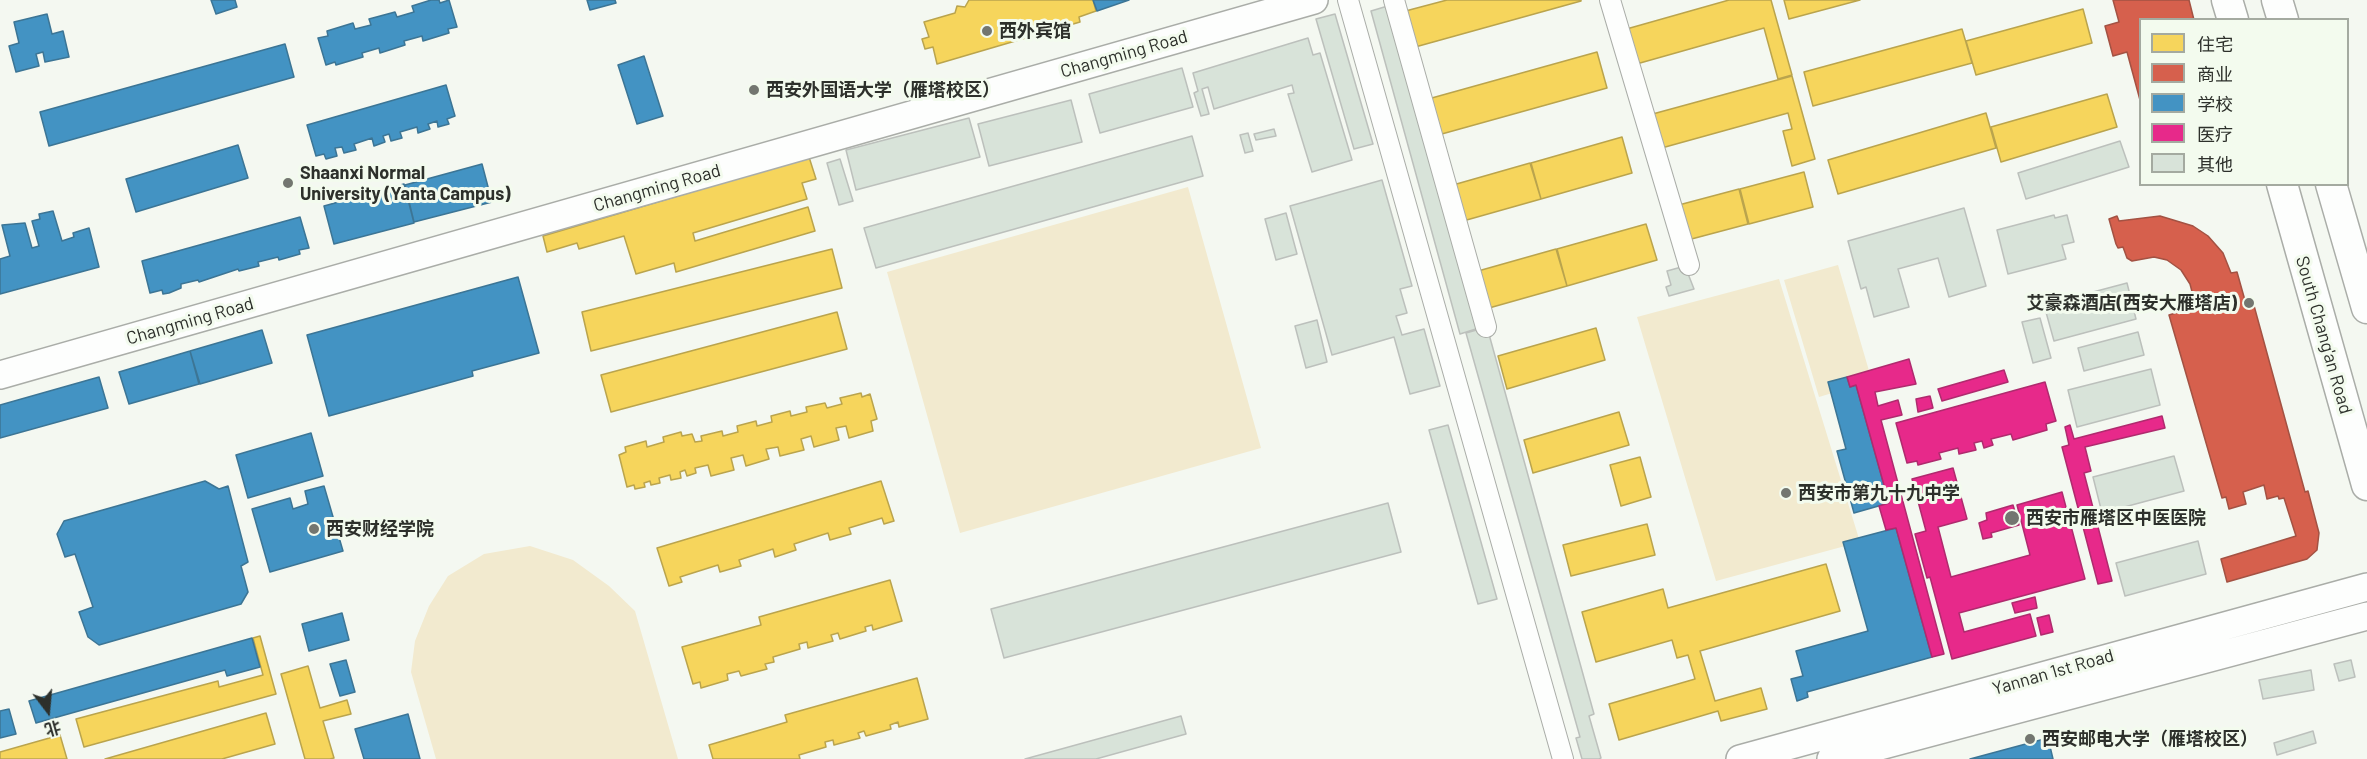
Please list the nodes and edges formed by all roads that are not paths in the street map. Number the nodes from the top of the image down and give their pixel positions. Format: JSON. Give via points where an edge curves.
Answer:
{"nodes":[{"id":1,"x":1314,"y":0,"type":"edge"},
{"id":2,"x":1348,"y":0,"type":"edge"},
{"id":3,"x":1394,"y":0,"type":"edge"},
{"id":4,"x":1610,"y":0,"type":"edge"},
{"id":5,"x":2227,"y":0,"type":"edge"},
{"id":6,"x":2277,"y":0,"type":"edge"},
{"id":7,"x":2232,"y":18,"type":"edge"},
{"id":8,"x":2282,"y":18,"type":"edge"},
{"id":9,"x":2283,"y":186,"type":"edge"},
{"id":10,"x":2332,"y":186,"type":"edge"},
{"id":11,"x":1689,"y":265,"type":"dead end"},
{"id":12,"x":2367,"y":308,"type":"edge"},
{"id":13,"x":1486,"y":327,"type":"dead end"},
{"id":14,"x":0,"y":375,"type":"edge"},
{"id":15,"x":2367,"y":485,"type":"edge"},
{"id":16,"x":2367,"y":587,"type":"edge"},
{"id":17,"x":2367,"y":616,"type":"edge"},
{"id":18,"x":1563,"y":759,"type":"edge"},
{"id":19,"x":1740,"y":759,"type":"edge"},
{"id":20,"x":1831,"y":759,"type":"edge"}],
"edges":[{"from":1,"to":14,"type":"street","name":"Changming Road"},
{"from":2,"to":18,"type":"street"},
{"from":3,"to":13,"type":"street"},
{"from":4,"to":11,"type":"street"},
{"from":5,"to":7,"type":"main road"},
{"from":6,"to":8,"type":"main road"},
{"from":9,"to":15,"type":"main road","name":"South Chang'an Road"},
{"from":10,"to":12,"type":"main road"},
{"from":16,"to":19,"type":"street","name":"Yannan 1st Road"},
{"from":17,"to":20,"type":"street","name":"Yannan 1st Road"}]}
